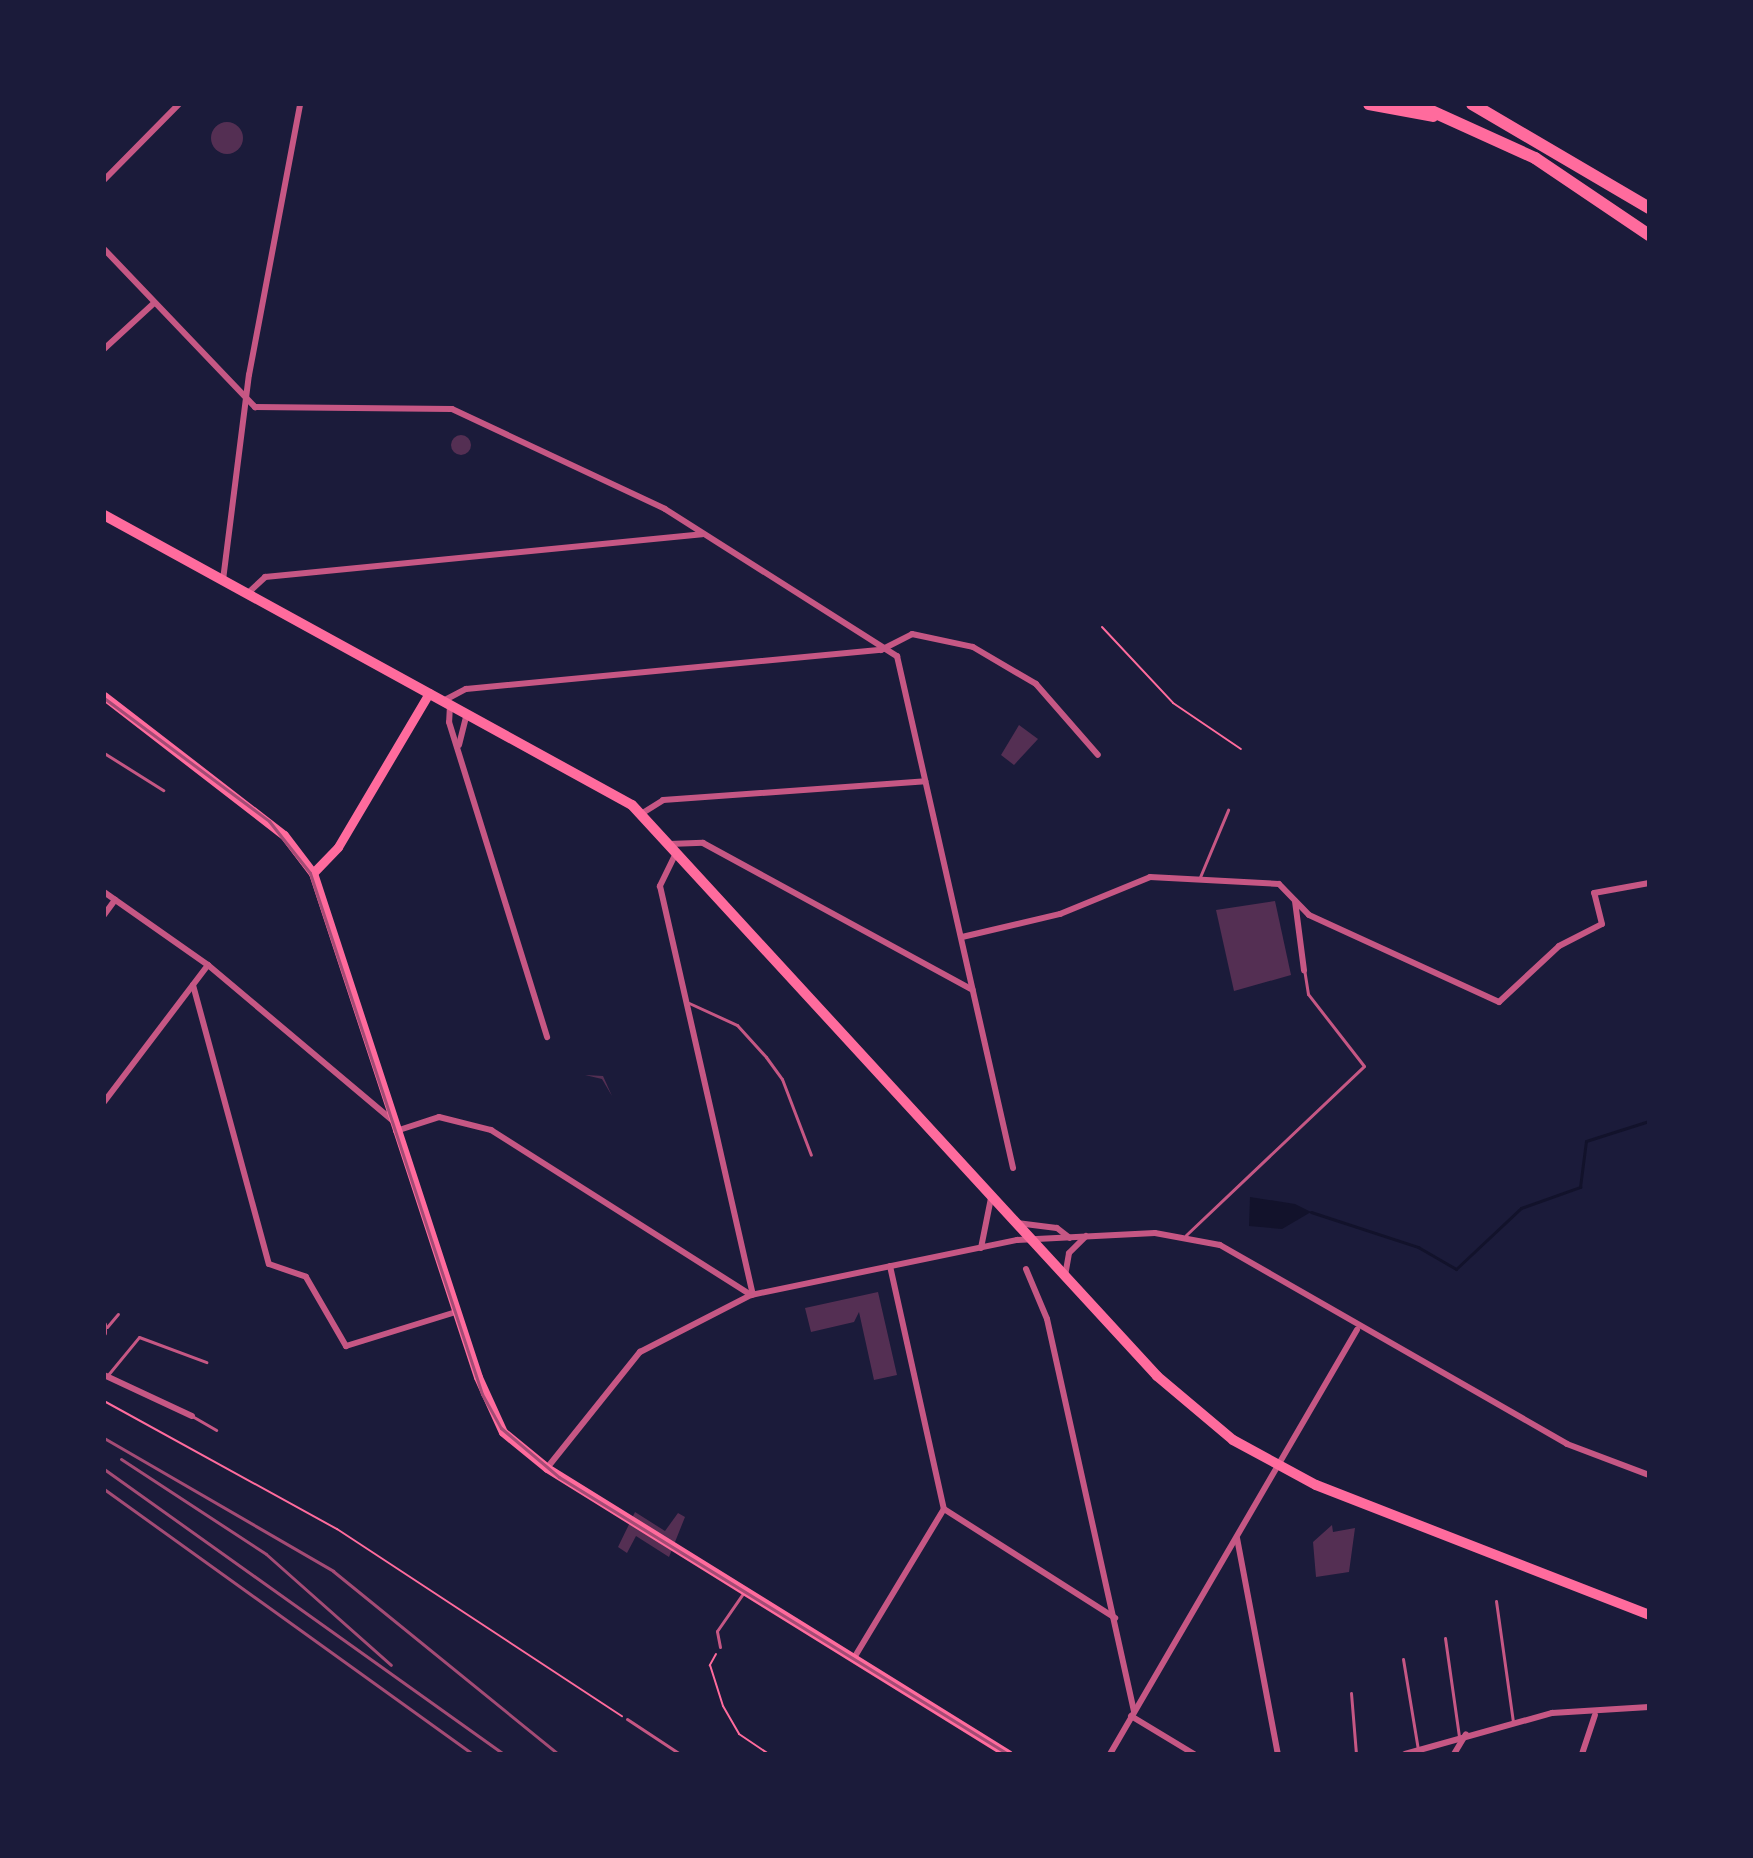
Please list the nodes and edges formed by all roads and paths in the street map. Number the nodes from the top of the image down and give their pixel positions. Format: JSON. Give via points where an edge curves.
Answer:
{"nodes":[{"id":1,"x":179,"y":104,"type":"edge"},
{"id":2,"x":300,"y":104,"type":"edge"},
{"id":3,"x":1369,"y":104,"type":"edge"},
{"id":4,"x":1416,"y":104,"type":"edge"},
{"id":5,"x":1472,"y":104,"type":"edge"},
{"id":6,"x":1452,"y":118,"type":"junction"},
{"id":7,"x":104,"y":180,"type":"edge"},
{"id":8,"x":1649,"y":208,"type":"edge"},
{"id":9,"x":1649,"y":235,"type":"edge"},
{"id":10,"x":104,"y":249,"type":"edge"},
{"id":11,"x":154,"y":303,"type":"junction"},
{"id":12,"x":104,"y":349,"type":"edge"},
{"id":13,"x":248,"y":403,"type":"junction"},
{"id":14,"x":104,"y":515,"type":"edge"},
{"id":15,"x":702,"y":534,"type":"junction"},
{"id":16,"x":223,"y":580,"type":"junction"},
{"id":17,"x":247,"y":594,"type":"junction"},
{"id":18,"x":1102,"y":627,"type":"dead end"},
{"id":19,"x":881,"y":650,"type":"junction"},
{"id":20,"x":429,"y":693,"type":"junction"},
{"id":21,"x":105,"y":700,"type":"edge"},
{"id":22,"x":446,"y":703,"type":"junction"},
{"id":23,"x":467,"y":714,"type":"junction"},
{"id":24,"x":459,"y":745,"type":"junction"},
{"id":25,"x":1241,"y":749,"type":"dead end"},
{"id":26,"x":104,"y":753,"type":"edge"},
{"id":27,"x":1098,"y":755,"type":"dead end"},
{"id":28,"x":925,"y":781,"type":"junction"},
{"id":29,"x":163,"y":790,"type":"dead end"},
{"id":30,"x":1228,"y":810,"type":"dead end"},
{"id":31,"x":641,"y":814,"type":"junction"},
{"id":32,"x":672,"y":848,"type":"junction"},
{"id":33,"x":313,"y":873,"type":"junction"},
{"id":34,"x":1200,"y":877,"type":"junction"},
{"id":35,"x":1649,"y":883,"type":"edge"},
{"id":36,"x":104,"y":892,"type":"edge"},
{"id":37,"x":115,"y":900,"type":"junction"},
{"id":38,"x":1295,"y":901,"type":"junction"},
{"id":39,"x":104,"y":915,"type":"edge"},
{"id":40,"x":962,"y":937,"type":"junction"},
{"id":41,"x":208,"y":965,"type":"junction"},
{"id":42,"x":1304,"y":970,"type":"joint"},
{"id":43,"x":193,"y":985,"type":"junction"},
{"id":44,"x":973,"y":990,"type":"junction"},
{"id":45,"x":686,"y":1002,"type":"junction"},
{"id":46,"x":547,"y":1037,"type":"dead end"},
{"id":47,"x":104,"y":1102,"type":"edge"},
{"id":48,"x":394,"y":1126,"type":"junction"},
{"id":49,"x":811,"y":1155,"type":"dead end"},
{"id":50,"x":1013,"y":1168,"type":"dead end"},
{"id":51,"x":990,"y":1194,"type":"junction"},
{"id":52,"x":1017,"y":1223,"type":"junction"},
{"id":53,"x":1186,"y":1235,"type":"junction"},
{"id":54,"x":1086,"y":1236,"type":"junction"},
{"id":55,"x":1070,"y":1238,"type":"junction"},
{"id":56,"x":1031,"y":1239,"type":"junction"},
{"id":57,"x":981,"y":1248,"type":"junction"},
{"id":58,"x":890,"y":1266,"type":"junction"},
{"id":59,"x":1026,"y":1269,"type":"dead end"},
{"id":60,"x":1065,"y":1276,"type":"junction"},
{"id":61,"x":752,"y":1295,"type":"junction"},
{"id":62,"x":456,"y":1312,"type":"junction"},
{"id":63,"x":118,"y":1314,"type":"dead end"},
{"id":64,"x":105,"y":1328,"type":"edge"},
{"id":65,"x":1357,"y":1330,"type":"junction"},
{"id":66,"x":206,"y":1362,"type":"dead end"},
{"id":67,"x":106,"y":1376,"type":"edge"},
{"id":68,"x":104,"y":1401,"type":"edge"},
{"id":69,"x":192,"y":1416,"type":"joint"},
{"id":70,"x":216,"y":1430,"type":"dead end"},
{"id":71,"x":1275,"y":1466,"type":"junction"},
{"id":72,"x":547,"y":1468,"type":"junction"},
{"id":73,"x":1649,"y":1475,"type":"edge"},
{"id":74,"x":944,"y":1509,"type":"junction"},
{"id":75,"x":1237,"y":1538,"type":"junction"},
{"id":76,"x":744,"y":1590,"type":"junction"},
{"id":77,"x":1496,"y":1601,"type":"dead end"},
{"id":78,"x":1649,"y":1615,"type":"edge"},
{"id":79,"x":1115,"y":1618,"type":"junction"},
{"id":80,"x":1445,"y":1638,"type":"dead end"},
{"id":81,"x":720,"y":1647,"type":"joint"},
{"id":82,"x":854,"y":1658,"type":"junction"},
{"id":83,"x":1403,"y":1659,"type":"dead end"},
{"id":84,"x":1351,"y":1693,"type":"dead end"},
{"id":85,"x":1649,"y":1707,"type":"edge"},
{"id":86,"x":1132,"y":1714,"type":"junction"},
{"id":87,"x":1595,"y":1715,"type":"junction"},
{"id":88,"x":627,"y":1719,"type":"joint"},
{"id":89,"x":1513,"y":1722,"type":"junction"},
{"id":90,"x":1463,"y":1735,"type":"junction"},
{"id":91,"x":1418,"y":1750,"type":"junction"},
{"id":92,"x":680,"y":1754,"type":"edge"},
{"id":93,"x":769,"y":1754,"type":"edge"},
{"id":94,"x":1008,"y":1754,"type":"edge"},
{"id":95,"x":1110,"y":1754,"type":"edge"},
{"id":96,"x":1194,"y":1754,"type":"edge"},
{"id":97,"x":1278,"y":1754,"type":"edge"},
{"id":98,"x":1356,"y":1754,"type":"edge"},
{"id":99,"x":1405,"y":1754,"type":"edge"},
{"id":100,"x":1454,"y":1754,"type":"edge"},
{"id":101,"x":1582,"y":1754,"type":"edge"}],
"edges":[{"from":1,"to":7,"type":"street"},
{"from":2,"to":13,"type":"street"},
{"from":3,"to":6,"type":"highway"},
{"from":4,"to":6,"type":"highway"},
{"from":5,"to":8,"type":"highway"},
{"from":6,"to":9,"type":"highway","via":[[1557,171]]},
{"from":10,"to":11,"type":"street"},
{"from":11,"to":12,"type":"street"},
{"from":11,"to":13,"type":"street"},
{"from":13,"to":15,"type":"street","via":[[452,409]]},
{"from":13,"to":16,"type":"street"},
{"from":14,"to":16,"type":"main road"},
{"from":15,"to":17,"type":"street","via":[[265,577]]},
{"from":15,"to":19,"type":"street"},
{"from":16,"to":17,"type":"main road"},
{"from":17,"to":20,"type":"main road"},
{"from":18,"to":25,"type":"path","via":[[1173,703]]},
{"from":19,"to":22,"type":"street","via":[[466,689]]},
{"from":19,"to":27,"type":"street","via":[[912,634],[973,647],[1036,684]]},
{"from":19,"to":28,"type":"street","via":[[897,656]]},
{"from":20,"to":22,"type":"main road"},
{"from":20,"to":33,"type":"main road","via":[[338,847]]},
{"from":21,"to":33,"type":"main road","via":[[284,835]]},
{"from":22,"to":23,"type":"main road"},
{"from":22,"to":24,"type":"street"},
{"from":23,"to":24,"type":"street"},
{"from":23,"to":31,"type":"main road"},
{"from":24,"to":46,"type":"street"},
{"from":26,"to":29,"type":"lane"},
{"from":28,"to":31,"type":"street","via":[[663,800]]},
{"from":28,"to":40,"type":"street"},
{"from":30,"to":34,"type":"lane"},
{"from":31,"to":32,"type":"main road"},
{"from":32,"to":44,"type":"street","via":[[703,843]]},
{"from":32,"to":45,"type":"street","via":[[660,886]]},
{"from":32,"to":51,"type":"main road"},
{"from":33,"to":48,"type":"main road"},
{"from":34,"to":38,"type":"street","via":[[1279,884]]},
{"from":34,"to":40,"type":"street","via":[[1132,881],[1060,914]]},
{"from":35,"to":38,"type":"street","via":[[1594,893],[1602,924],[1559,946],[1499,1002],[1309,915]]},
{"from":36,"to":37,"type":"street"},
{"from":37,"to":39,"type":"street"},
{"from":37,"to":41,"type":"street"},
{"from":38,"to":42,"type":"street"},
{"from":40,"to":44,"type":"street"},
{"from":41,"to":43,"type":"street"},
{"from":41,"to":48,"type":"street"},
{"from":42,"to":53,"type":"lane","via":[[1308,994],[1364,1066]]},
{"from":43,"to":47,"type":"street"},
{"from":43,"to":62,"type":"street","via":[[269,1264],[306,1277],[346,1346]]},
{"from":44,"to":50,"type":"street"},
{"from":45,"to":49,"type":"lane","via":[[737,1025],[766,1057]]},
{"from":45,"to":61,"type":"street"},
{"from":48,"to":61,"type":"street","via":[[439,1117],[491,1130]]},
{"from":48,"to":62,"type":"main road"},
{"from":51,"to":52,"type":"main road"},
{"from":51,"to":57,"type":"street","via":[[992,1217]]},
{"from":52,"to":55,"type":"street","via":[[1057,1228]]},
{"from":52,"to":56,"type":"main road"},
{"from":53,"to":54,"type":"street"},
{"from":53,"to":65,"type":"street","via":[[1220,1245]]},
{"from":54,"to":55,"type":"street"},
{"from":54,"to":60,"type":"street","via":[[1069,1253]]},
{"from":55,"to":56,"type":"street"},
{"from":56,"to":57,"type":"street"},
{"from":56,"to":60,"type":"main road"},
{"from":57,"to":58,"type":"street"},
{"from":58,"to":61,"type":"street"},
{"from":58,"to":74,"type":"street"},
{"from":59,"to":79,"type":"street","via":[[1047,1319]]},
{"from":60,"to":71,"type":"main road","via":[[1177,1397]]},
{"from":61,"to":72,"type":"street","via":[[640,1352]]},
{"from":62,"to":72,"type":"main road","via":[[493,1418]]},
{"from":63,"to":64,"type":"lane"},
{"from":65,"to":71,"type":"street"},
{"from":65,"to":73,"type":"street","via":[[1597,1460]]},
{"from":66,"to":67,"type":"lane","via":[[139,1337]]},
{"from":67,"to":69,"type":"street"},
{"from":68,"to":88,"type":"path","via":[[337,1529]]},
{"from":69,"to":70,"type":"lane"},
{"from":71,"to":75,"type":"street"},
{"from":71,"to":78,"type":"main road"},
{"from":72,"to":76,"type":"main road"},
{"from":74,"to":79,"type":"street"},
{"from":74,"to":82,"type":"street"},
{"from":75,"to":86,"type":"street"},
{"from":75,"to":97,"type":"street"},
{"from":76,"to":81,"type":"lane","via":[[717,1631]]},
{"from":76,"to":82,"type":"main road"},
{"from":77,"to":89,"type":"lane"},
{"from":79,"to":86,"type":"street"},
{"from":80,"to":90,"type":"lane"},
{"from":81,"to":93,"type":"path","via":[[710,1665],[723,1706],[739,1734]]},
{"from":82,"to":94,"type":"main road"},
{"from":83,"to":91,"type":"lane"},
{"from":84,"to":98,"type":"lane"},
{"from":85,"to":87,"type":"street"},
{"from":86,"to":95,"type":"street"},
{"from":86,"to":96,"type":"street"},
{"from":87,"to":89,"type":"street","via":[[1552,1713]]},
{"from":87,"to":101,"type":"street"},
{"from":88,"to":92,"type":"lane"},
{"from":89,"to":90,"type":"street"},
{"from":90,"to":91,"type":"street"},
{"from":90,"to":100,"type":"street"},
{"from":91,"to":99,"type":"street"}]}
